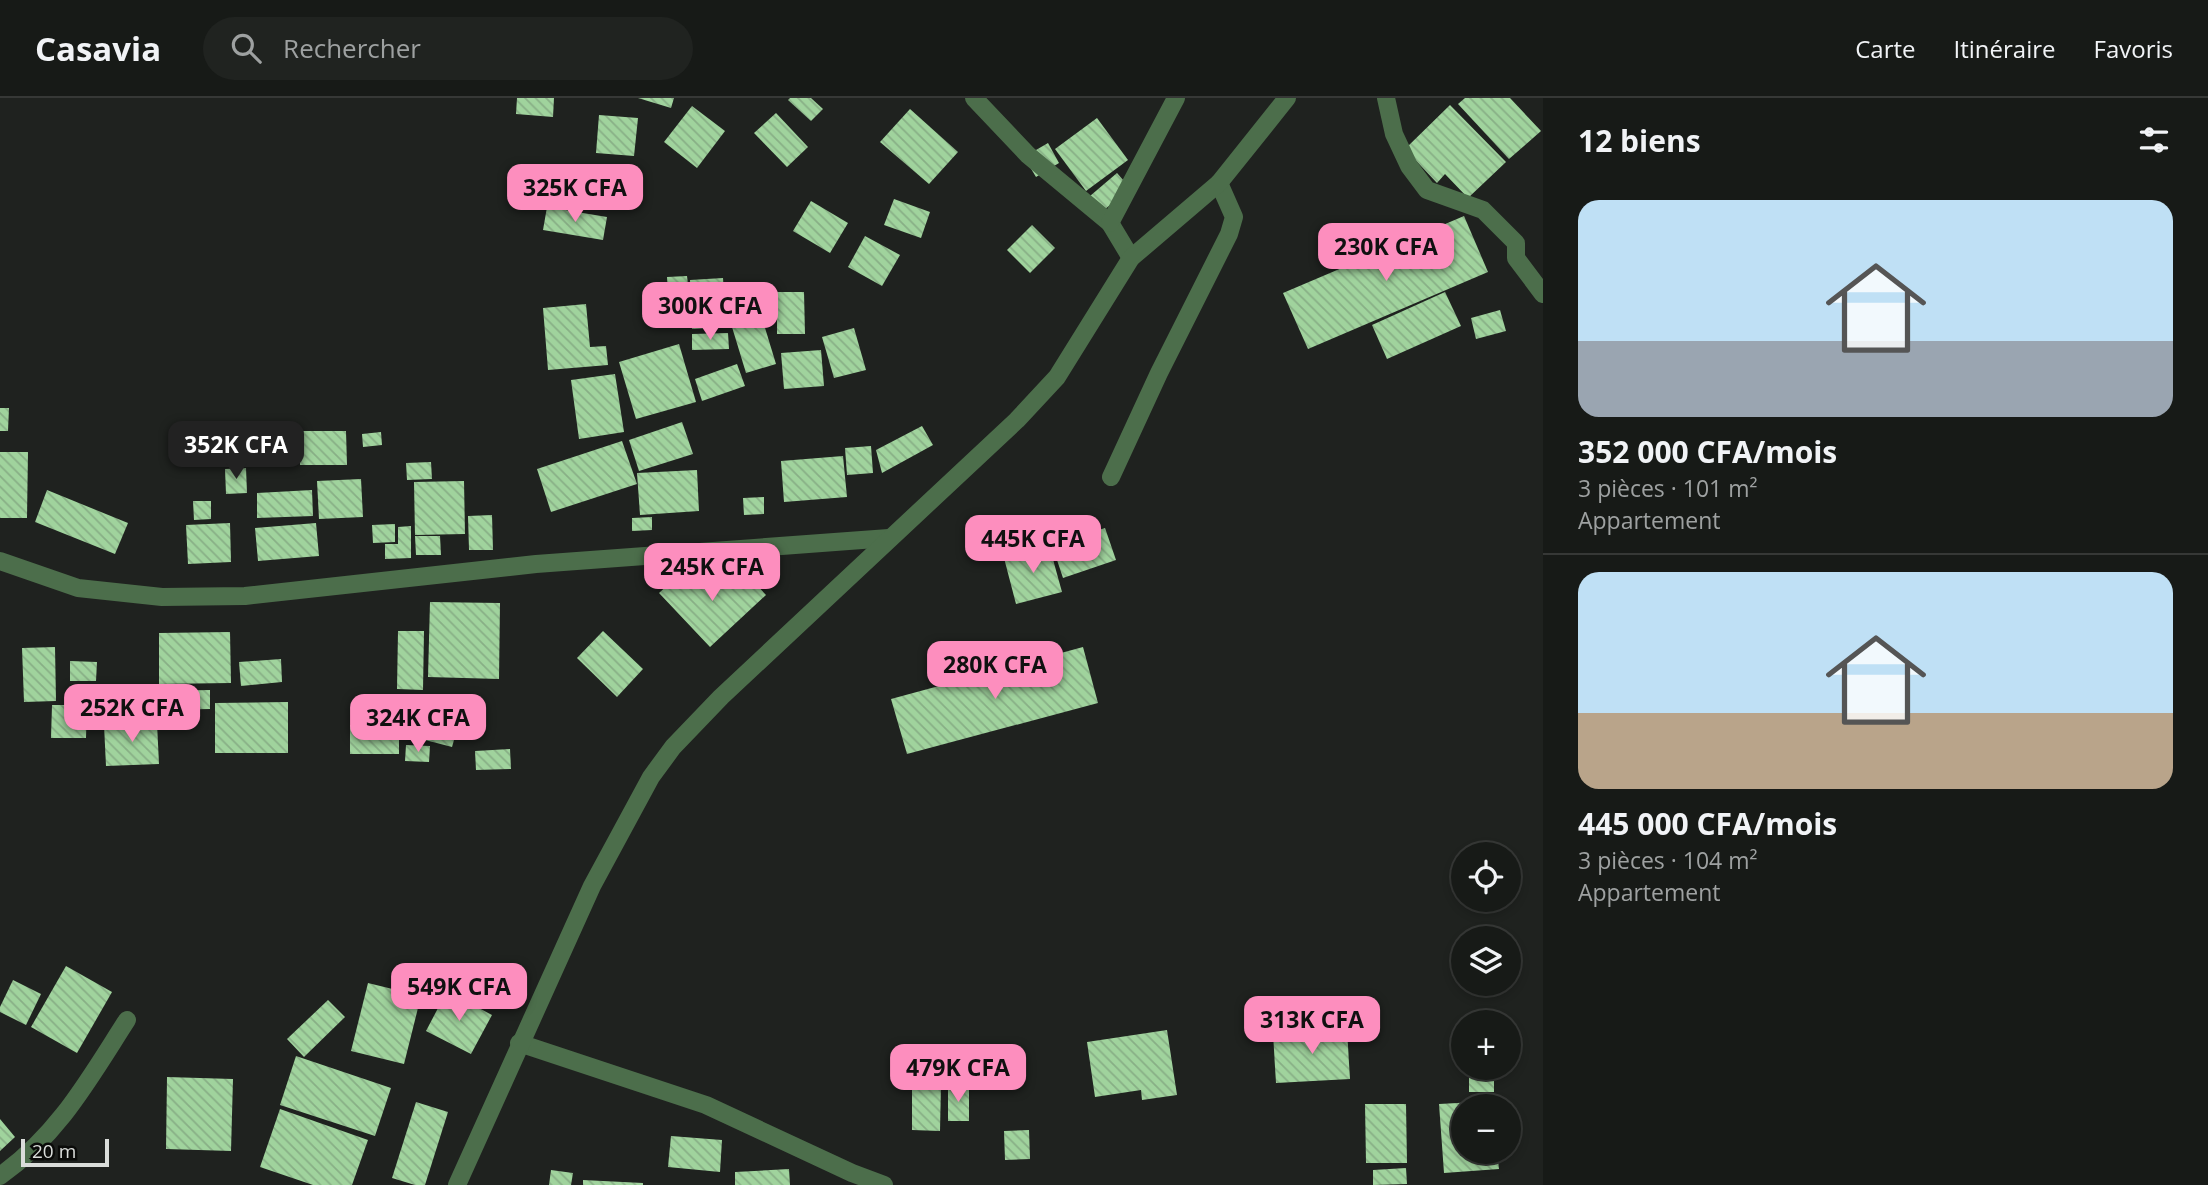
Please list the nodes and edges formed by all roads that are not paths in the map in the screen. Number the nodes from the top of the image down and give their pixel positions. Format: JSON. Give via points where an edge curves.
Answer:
{"nodes":[{"id":1,"x":974,"y":98,"type":"edge"},
{"id":2,"x":1176,"y":98,"type":"edge"},
{"id":3,"x":1287,"y":98,"type":"edge"},
{"id":4,"x":1386,"y":98,"type":"edge"},
{"id":5,"x":1219,"y":183,"type":"junction"},
{"id":6,"x":1110,"y":223,"type":"junction"},
{"id":7,"x":1131,"y":258,"type":"junction"},
{"id":8,"x":1543,"y":294,"type":"edge"},
{"id":9,"x":1111,"y":477,"type":"dead end"},
{"id":10,"x":889,"y":538,"type":"junction"},
{"id":11,"x":0,"y":561,"type":"edge"},
{"id":12,"x":127,"y":1020,"type":"dead end"},
{"id":13,"x":519,"y":1043,"type":"junction"},
{"id":14,"x":0,"y":1176,"type":"edge"},
{"id":15,"x":457,"y":1185,"type":"edge"},
{"id":16,"x":884,"y":1185,"type":"edge"}],
"edges":[{"from":1,"to":6,"type":"street","via":[[1028,155]]},
{"from":2,"to":6,"type":"street"},
{"from":3,"to":5,"type":"street"},
{"from":4,"to":8,"type":"street","via":[[1394,134],[1427,190],[1483,210],[1516,243],[1516,258]]},
{"from":5,"to":7,"type":"street"},
{"from":5,"to":9,"type":"street","via":[[1234,217],[1229,234]]},
{"from":6,"to":7,"type":"street"},
{"from":7,"to":10,"type":"street","via":[[1057,377]]},
{"from":10,"to":11,"type":"street","via":[[536,564],[245,596],[162,597],[78,588]]},
{"from":10,"to":13,"type":"street","via":[[722,697],[651,777],[592,886]]},
{"from":12,"to":14,"type":"street","via":[[66,1114],[34,1149]]},
{"from":13,"to":15,"type":"street"},
{"from":13,"to":16,"type":"street","via":[[706,1105]]}]}
